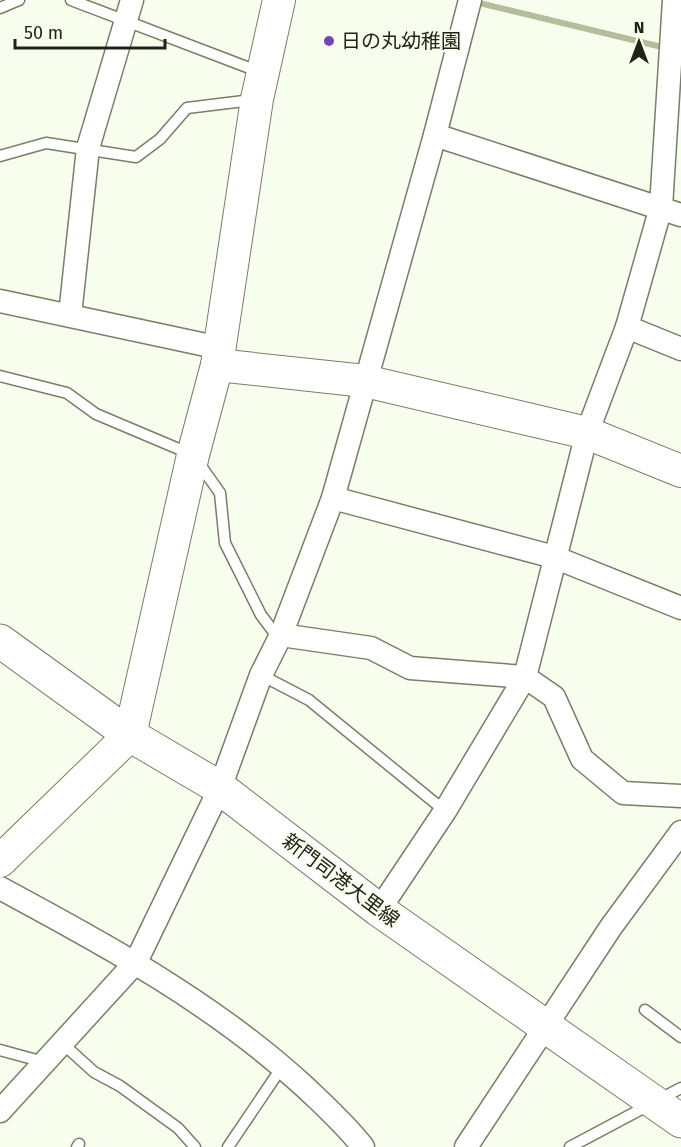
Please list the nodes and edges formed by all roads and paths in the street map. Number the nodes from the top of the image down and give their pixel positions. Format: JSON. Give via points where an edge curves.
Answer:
{"nodes":[{"id":1,"x":19,"y":0,"type":"edge"},
{"id":2,"x":70,"y":0,"type":"edge"},
{"id":3,"x":279,"y":0,"type":"edge"},
{"id":4,"x":470,"y":0,"type":"edge"},
{"id":5,"x":674,"y":0,"type":"edge"},
{"id":6,"x":0,"y":8,"type":"edge"},
{"id":7,"x":129,"y":11,"type":"edge"},
{"id":8,"x":260,"y":86,"type":"junction"},
{"id":9,"x":675,"y":95,"type":"edge"},
{"id":10,"x":435,"y":135,"type":"junction"},
{"id":11,"x":88,"y":148,"type":"junction"},
{"id":12,"x":0,"y":156,"type":"edge"},
{"id":13,"x":671,"y":211,"type":"edge"},
{"id":14,"x":0,"y":301,"type":"edge"},
{"id":15,"x":70,"y":315,"type":"junction"},
{"id":16,"x":627,"y":327,"type":"junction"},
{"id":17,"x":681,"y":350,"type":"edge"},
{"id":18,"x":219,"y":356,"type":"junction"},
{"id":19,"x":0,"y":376,"type":"edge"},
{"id":20,"x":365,"y":381,"type":"junction"},
{"id":21,"x":587,"y":433,"type":"junction"},
{"id":22,"x":193,"y":455,"type":"junction"},
{"id":23,"x":681,"y":471,"type":"edge"},
{"id":24,"x":333,"y":498,"type":"junction"},
{"id":25,"x":554,"y":557,"type":"junction"},
{"id":26,"x":681,"y":609,"type":"edge"},
{"id":27,"x":281,"y":636,"type":"junction"},
{"id":28,"x":0,"y":641,"type":"edge"},
{"id":29,"x":261,"y":675,"type":"junction"},
{"id":30,"x":525,"y":677,"type":"junction"},
{"id":31,"x":130,"y":735,"type":"junction"},
{"id":32,"x":220,"y":788,"type":"junction"},
{"id":33,"x":681,"y":796,"type":"edge"},
{"id":34,"x":445,"y":811,"type":"junction"},
{"id":35,"x":681,"y":832,"type":"edge"},
{"id":36,"x":0,"y":861,"type":"edge"},
{"id":37,"x":0,"y":888,"type":"edge"},
{"id":38,"x":379,"y":910,"type":"junction"},
{"id":39,"x":136,"y":962,"type":"junction"},
{"id":40,"x":645,"y":1010,"type":"dead end"},
{"id":41,"x":544,"y":1027,"type":"junction"},
{"id":42,"x":681,"y":1037,"type":"edge"},
{"id":43,"x":62,"y":1043,"type":"junction"},
{"id":44,"x":0,"y":1050,"type":"edge"},
{"id":45,"x":44,"y":1062,"type":"junction"},
{"id":46,"x":282,"y":1067,"type":"junction"},
{"id":47,"x":673,"y":1104,"type":"edge"},
{"id":48,"x":0,"y":1111,"type":"edge"},
{"id":49,"x":195,"y":1147,"type":"edge"},
{"id":50,"x":228,"y":1147,"type":"edge"},
{"id":51,"x":363,"y":1147,"type":"edge"},
{"id":52,"x":466,"y":1147,"type":"edge"},
{"id":53,"x":570,"y":1147,"type":"edge"}],
"edges":[{"from":1,"to":6,"type":"lane"},
{"from":2,"to":7,"type":"lane"},
{"from":3,"to":8,"type":"street"},
{"from":4,"to":10,"type":"street"},
{"from":5,"to":9,"type":"street"},
{"from":7,"to":8,"type":"lane"},
{"from":7,"to":11,"type":"street"},
{"from":8,"to":11,"type":"lane","via":[[187,108],[160,139],[136,157]]},
{"from":8,"to":18,"type":"street"},
{"from":9,"to":13,"type":"street"},
{"from":10,"to":13,"type":"street"},
{"from":10,"to":20,"type":"street"},
{"from":11,"to":12,"type":"lane","via":[[46,143]]},
{"from":11,"to":15,"type":"street"},
{"from":13,"to":16,"type":"street"},
{"from":14,"to":15,"type":"street"},
{"from":15,"to":18,"type":"street"},
{"from":16,"to":17,"type":"street"},
{"from":16,"to":21,"type":"street"},
{"from":18,"to":20,"type":"street"},
{"from":18,"to":22,"type":"street"},
{"from":19,"to":22,"type":"lane","via":[[67,393],[96,414]]},
{"from":20,"to":21,"type":"street"},
{"from":20,"to":24,"type":"street"},
{"from":21,"to":23,"type":"street"},
{"from":21,"to":25,"type":"street"},
{"from":22,"to":27,"type":"lane","via":[[220,493],[225,543],[240,574],[261,615]]},
{"from":22,"to":31,"type":"street"},
{"from":24,"to":25,"type":"street"},
{"from":24,"to":27,"type":"street"},
{"from":25,"to":26,"type":"street"},
{"from":25,"to":30,"type":"street"},
{"from":27,"to":29,"type":"street"},
{"from":27,"to":30,"type":"street","via":[[371,648],[410,668]]},
{"from":28,"to":31,"type":"main road","name":"新門司港大里線"},
{"from":29,"to":32,"type":"street"},
{"from":29,"to":34,"type":"lane","via":[[309,700]]},
{"from":30,"to":33,"type":"street","via":[[554,697],[582,759],[623,793]]},
{"from":30,"to":34,"type":"street"},
{"from":31,"to":32,"type":"main road","name":"新門司港大里線"},
{"from":31,"to":36,"type":"street"},
{"from":32,"to":38,"type":"main road","name":"新門司港大里線"},
{"from":32,"to":39,"type":"street"},
{"from":34,"to":38,"type":"street"},
{"from":35,"to":41,"type":"street"},
{"from":37,"to":39,"type":"street"},
{"from":38,"to":41,"type":"main road","name":"新門司港大里線"},
{"from":39,"to":43,"type":"street"},
{"from":39,"to":46,"type":"street","via":[[201,1003]]},
{"from":40,"to":42,"type":"lane"},
{"from":41,"to":47,"type":"main road","name":"新門司港大里線"},
{"from":41,"to":52,"type":"street"},
{"from":43,"to":45,"type":"street"},
{"from":43,"to":49,"type":"lane","via":[[94,1072],[178,1128]]},
{"from":44,"to":45,"type":"lane"},
{"from":45,"to":48,"type":"street"},
{"from":46,"to":50,"type":"lane"},
{"from":46,"to":51,"type":"street"},
{"from":47,"to":53,"type":"lane"}]}
